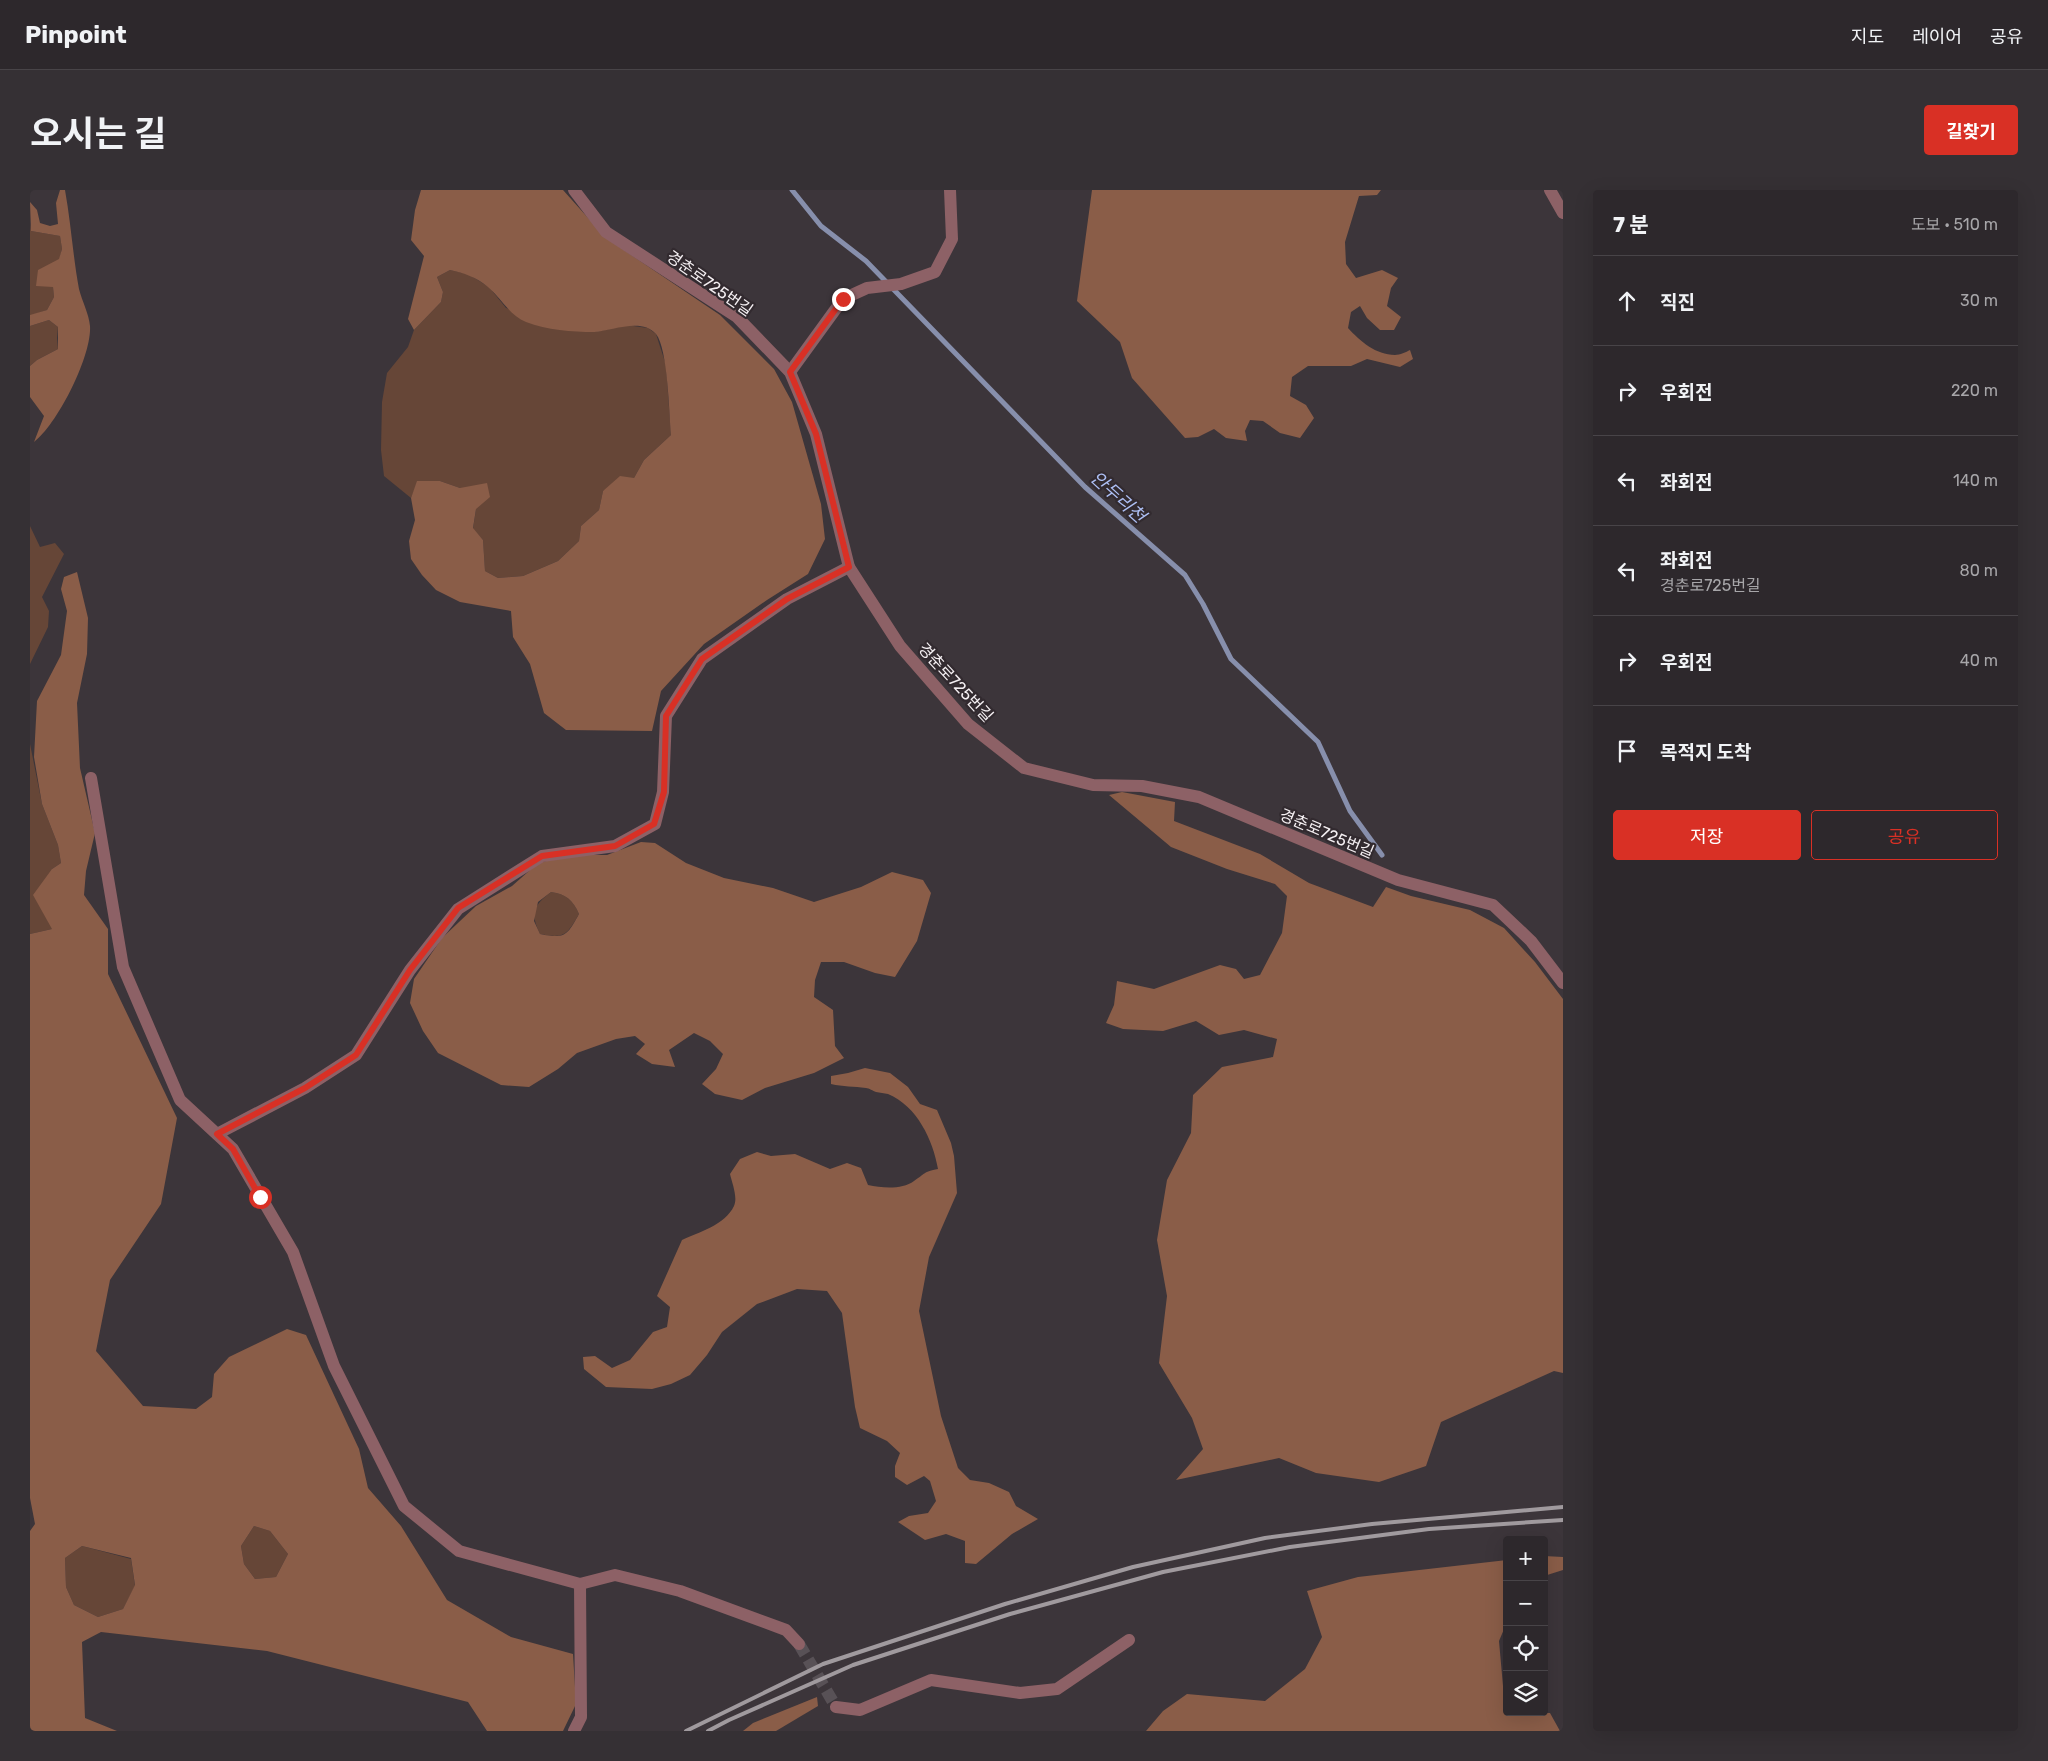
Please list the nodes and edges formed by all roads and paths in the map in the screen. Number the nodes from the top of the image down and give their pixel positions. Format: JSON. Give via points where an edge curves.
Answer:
{"nodes":[{"id":1,"x":574,"y":190,"type":"edge"},
{"id":2,"x":950,"y":190,"type":"edge"},
{"id":3,"x":1556,"y":193,"type":"edge"},
{"id":4,"x":1563,"y":213,"type":"edge"},
{"id":5,"x":790,"y":372,"type":"junction"},
{"id":6,"x":849,"y":567,"type":"junction"},
{"id":7,"x":91,"y":778,"type":"dead end"},
{"id":8,"x":1563,"y":983,"type":"edge"},
{"id":9,"x":217,"y":1134,"type":"junction"},
{"id":10,"x":580,"y":1584,"type":"junction"},
{"id":11,"x":1129,"y":1640,"type":"dead end"},
{"id":12,"x":799,"y":1644,"type":"tunnel mouth"},
{"id":13,"x":836,"y":1707,"type":"dead end"},
{"id":14,"x":574,"y":1731,"type":"edge"}],
"edges":[{"from":1,"to":5,"type":"street","name":"경춘로725번길","via":[[606,232],[737,317]]},
{"from":2,"to":5,"type":"street","via":[[952,239],[936,272],[901,284],[868,288],[843,299]]},
{"from":3,"to":4,"type":"street"},
{"from":5,"to":6,"type":"street","name":"경춘로725번길","via":[[816,434]]},
{"from":6,"to":8,"type":"street","name":"경춘로725번길","via":[[912,660],[968,724],[1024,768],[1093,785],[1142,786],[1199,797],[1398,880],[1493,905],[1532,941]]},
{"from":6,"to":9,"type":"street","via":[[787,599],[702,659],[666,716],[664,792],[654,824],[615,846],[542,856],[458,908],[410,970],[356,1055],[305,1088]]},
{"from":7,"to":9,"type":"street","via":[[123,967],[180,1100]]},
{"from":9,"to":10,"type":"street","via":[[233,1149],[293,1252],[334,1366],[404,1506],[459,1552]]},
{"from":10,"to":12,"type":"street","via":[[615,1575],[680,1591],[786,1630]]},
{"from":10,"to":14,"type":"street","via":[[581,1717]]},
{"from":11,"to":13,"type":"street","via":[[1057,1689],[1020,1693],[931,1680],[860,1710]]}]}
